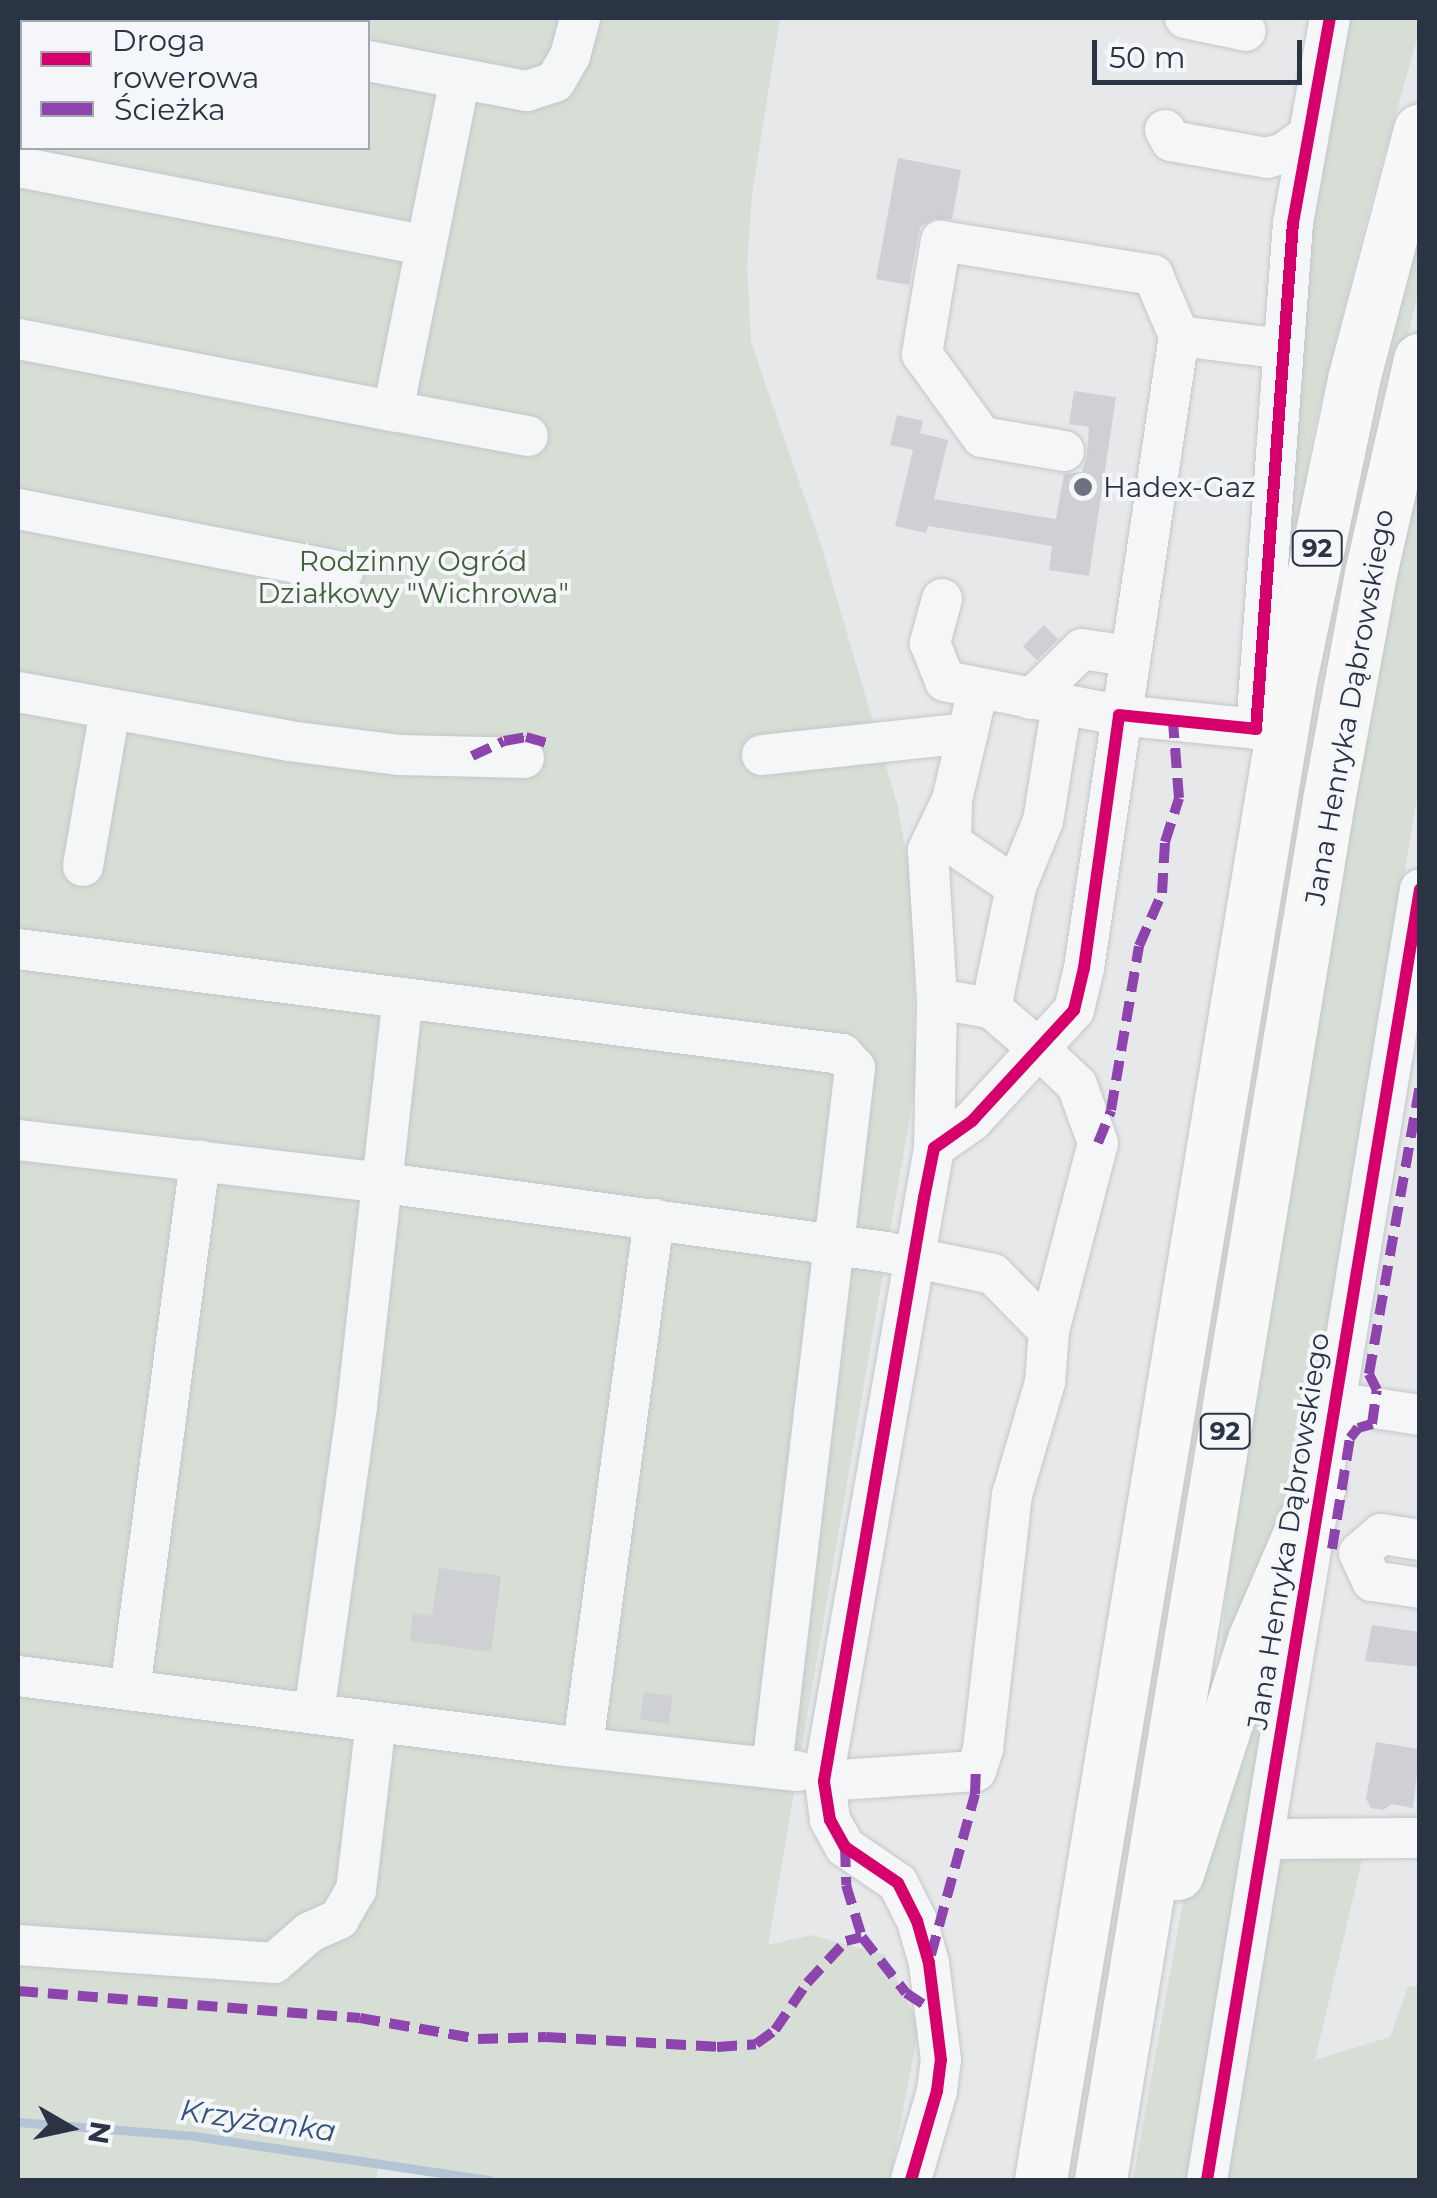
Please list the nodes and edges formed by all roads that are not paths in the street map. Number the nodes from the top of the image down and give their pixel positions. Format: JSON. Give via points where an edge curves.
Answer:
{"nodes":[{"id":1,"x":580,"y":18,"type":"edge"},
{"id":2,"x":1185,"y":18,"type":"edge"},
{"id":3,"x":1330,"y":18,"type":"edge"},
{"id":4,"x":1246,"y":31,"type":"dead end"},
{"id":5,"x":370,"y":61,"type":"edge"},
{"id":6,"x":460,"y":79,"type":"junction"},
{"id":7,"x":1165,"y":130,"type":"dead end"},
{"id":8,"x":1420,"y":131,"type":"edge"},
{"id":9,"x":1306,"y":137,"type":"junction"},
{"id":10,"x":18,"y":167,"type":"edge"},
{"id":11,"x":424,"y":245,"type":"junction"},
{"id":12,"x":1178,"y":336,"type":"junction"},
{"id":13,"x":18,"y":339,"type":"edge"},
{"id":14,"x":1283,"y":348,"type":"junction"},
{"id":15,"x":1420,"y":360,"type":"edge"},
{"id":16,"x":394,"y":411,"type":"junction"},
{"id":17,"x":528,"y":436,"type":"dead end"},
{"id":18,"x":1064,"y":452,"type":"dead end"},
{"id":19,"x":18,"y":510,"type":"edge"},
{"id":20,"x":343,"y":572,"type":"dead end"},
{"id":21,"x":942,"y":599,"type":"dead end"},
{"id":22,"x":1128,"y":656,"type":"junction"},
{"id":23,"x":978,"y":689,"type":"junction"},
{"id":24,"x":18,"y":692,"type":"edge"},
{"id":25,"x":1046,"y":702,"type":"junction"},
{"id":26,"x":110,"y":710,"type":"junction"},
{"id":27,"x":1119,"y":715,"type":"junction"},
{"id":28,"x":1256,"y":730,"type":"junction"},
{"id":29,"x":968,"y":734,"type":"junction"},
{"id":30,"x":762,"y":755,"type":"dead end"},
{"id":31,"x":524,"y":758,"type":"dead end"},
{"id":32,"x":952,"y":800,"type":"junction"},
{"id":33,"x":83,"y":866,"type":"dead end"},
{"id":34,"x":1016,"y":887,"type":"junction"},
{"id":35,"x":1420,"y":889,"type":"edge"},
{"id":36,"x":18,"y":950,"type":"edge"},
{"id":37,"x":1242,"y":972,"type":"junction"},
{"id":38,"x":403,"y":998,"type":"junction"},
{"id":39,"x":937,"y":999,"type":"junction"},
{"id":40,"x":991,"y":1008,"type":"junction"},
{"id":41,"x":1039,"y":1049,"type":"junction"},
{"id":42,"x":19,"y":1148,"type":"edge"},
{"id":43,"x":934,"y":1148,"type":"junction"},
{"id":44,"x":200,"y":1161,"type":"junction"},
{"id":45,"x":385,"y":1183,"type":"junction"},
{"id":46,"x":654,"y":1220,"type":"junction"},
{"id":47,"x":832,"y":1244,"type":"junction"},
{"id":48,"x":914,"y":1258,"type":"junction"},
{"id":49,"x":1050,"y":1330,"type":"junction"},
{"id":50,"x":1334,"y":1402,"type":"junction"},
{"id":51,"x":1420,"y":1416,"type":"edge"},
{"id":52,"x":1320,"y":1488,"type":"junction"},
{"id":53,"x":1420,"y":1540,"type":"edge"},
{"id":54,"x":1311,"y":1545,"type":"junction"},
{"id":55,"x":1359,"y":1553,"type":"junction"},
{"id":56,"x":1420,"y":1588,"type":"edge"},
{"id":57,"x":18,"y":1676,"type":"edge"},
{"id":58,"x":130,"y":1690,"type":"junction"},
{"id":59,"x":314,"y":1713,"type":"junction"},
{"id":60,"x":376,"y":1722,"type":"junction"},
{"id":61,"x":583,"y":1745,"type":"junction"},
{"id":62,"x":772,"y":1768,"type":"junction"},
{"id":63,"x":824,"y":1778,"type":"junction"},
{"id":64,"x":1420,"y":1838,"type":"edge"},
{"id":65,"x":1263,"y":1839,"type":"junction"},
{"id":66,"x":18,"y":1944,"type":"edge"},
{"id":67,"x":1120,"y":2062,"type":"junction"},
{"id":68,"x":911,"y":2180,"type":"edge"},
{"id":69,"x":1041,"y":2180,"type":"edge"},
{"id":70,"x":1101,"y":2180,"type":"edge"},
{"id":71,"x":1207,"y":2180,"type":"edge"}],
"edges":[{"from":1,"to":6,"type":"street","via":[[555,82],[527,91]]},
{"from":2,"to":4,"type":"street"},
{"from":3,"to":9,"type":"street"},
{"from":5,"to":6,"type":"street"},
{"from":6,"to":11,"type":"street"},
{"from":7,"to":9,"type":"street","via":[[1171,141],[1267,158]]},
{"from":8,"to":37,"type":"main road","name":"Jana Henryka Dąbrowskiego","number":"92","via":[[1330,480]]},
{"from":9,"to":14,"type":"street"},
{"from":10,"to":11,"type":"street"},
{"from":11,"to":16,"type":"street"},
{"from":12,"to":14,"type":"street"},
{"from":12,"to":18,"type":"street","via":[[1153,275],[941,241],[922,354],[982,437]]},
{"from":12,"to":22,"type":"street"},
{"from":13,"to":16,"type":"street"},
{"from":14,"to":28,"type":"street"},
{"from":15,"to":67,"type":"main road","name":"Jana Henryka Dąbrowskiego","number":"92","via":[[1370,574],[1329,801]]},
{"from":16,"to":17,"type":"street"},
{"from":19,"to":20,"type":"street"},
{"from":21,"to":23,"type":"street","via":[[930,644],[945,681]]},
{"from":22,"to":25,"type":"street","via":[[1082,649]]},
{"from":22,"to":27,"type":"street"},
{"from":23,"to":25,"type":"street"},
{"from":23,"to":29,"type":"street"},
{"from":24,"to":26,"type":"street"},
{"from":25,"to":27,"type":"street"},
{"from":25,"to":34,"type":"street","via":[[1043,820]]},
{"from":26,"to":31,"type":"street","via":[[400,755]]},
{"from":26,"to":33,"type":"street"},
{"from":27,"to":28,"type":"street"},
{"from":27,"to":41,"type":"street","via":[[1074,1010]]},
{"from":28,"to":37,"type":"main road","via":[[1238,854]]},
{"from":29,"to":30,"type":"street"},
{"from":29,"to":32,"type":"street"},
{"from":32,"to":34,"type":"street","via":[[950,843]]},
{"from":32,"to":39,"type":"street","via":[[928,850]]},
{"from":34,"to":40,"type":"street"},
{"from":35,"to":50,"type":"street","name":"Jana Henryka Dąbrowskiego"},
{"from":36,"to":38,"type":"street"},
{"from":37,"to":69,"type":"main road","name":"Jana Henryka Dąbrowskiego","number":"92"},
{"from":38,"to":45,"type":"street"},
{"from":38,"to":47,"type":"street","via":[[842,1054],[854,1068]]},
{"from":39,"to":40,"type":"street"},
{"from":39,"to":43,"type":"street"},
{"from":40,"to":41,"type":"street"},
{"from":41,"to":43,"type":"street","via":[[972,1122]]},
{"from":41,"to":49,"type":"street","via":[[1078,1085],[1098,1143]]},
{"from":42,"to":44,"type":"street"},
{"from":43,"to":48,"type":"street"},
{"from":44,"to":45,"type":"street"},
{"from":44,"to":58,"type":"street"},
{"from":45,"to":46,"type":"street"},
{"from":45,"to":59,"type":"street"},
{"from":46,"to":47,"type":"street"},
{"from":46,"to":61,"type":"street"},
{"from":47,"to":48,"type":"street"},
{"from":47,"to":62,"type":"street"},
{"from":48,"to":49,"type":"street","via":[[993,1274]]},
{"from":48,"to":63,"type":"street"},
{"from":49,"to":63,"type":"street","via":[[1045,1382],[1012,1495],[976,1771]]},
{"from":50,"to":51,"type":"street"},
{"from":50,"to":52,"type":"street","name":"Jana Henryka Dąbrowskiego"},
{"from":52,"to":54,"type":"street","name":"Jana Henryka Dąbrowskiego"},
{"from":52,"to":67,"type":"main road","via":[[1254,1640]]},
{"from":53,"to":55,"type":"street","via":[[1381,1534]]},
{"from":54,"to":55,"type":"street"},
{"from":54,"to":65,"type":"street","name":"Jana Henryka Dąbrowskiego"},
{"from":55,"to":56,"type":"street","via":[[1372,1581]]},
{"from":57,"to":58,"type":"street"},
{"from":58,"to":59,"type":"street"},
{"from":59,"to":60,"type":"street"},
{"from":60,"to":61,"type":"street"},
{"from":60,"to":66,"type":"street","via":[[356,1890],[339,1919],[310,1932],[274,1963]]},
{"from":61,"to":62,"type":"street"},
{"from":62,"to":63,"type":"street"},
{"from":63,"to":68,"type":"street","via":[[830,1820],[845,1847],[898,1882],[929,1963],[941,2060]]},
{"from":64,"to":65,"type":"street"},
{"from":65,"to":71,"type":"street","name":"Jana Henryka Dąbrowskiego"},
{"from":67,"to":70,"type":"main road","name":"Jana Henryka Dąbrowskiego","number":"92"}]}
